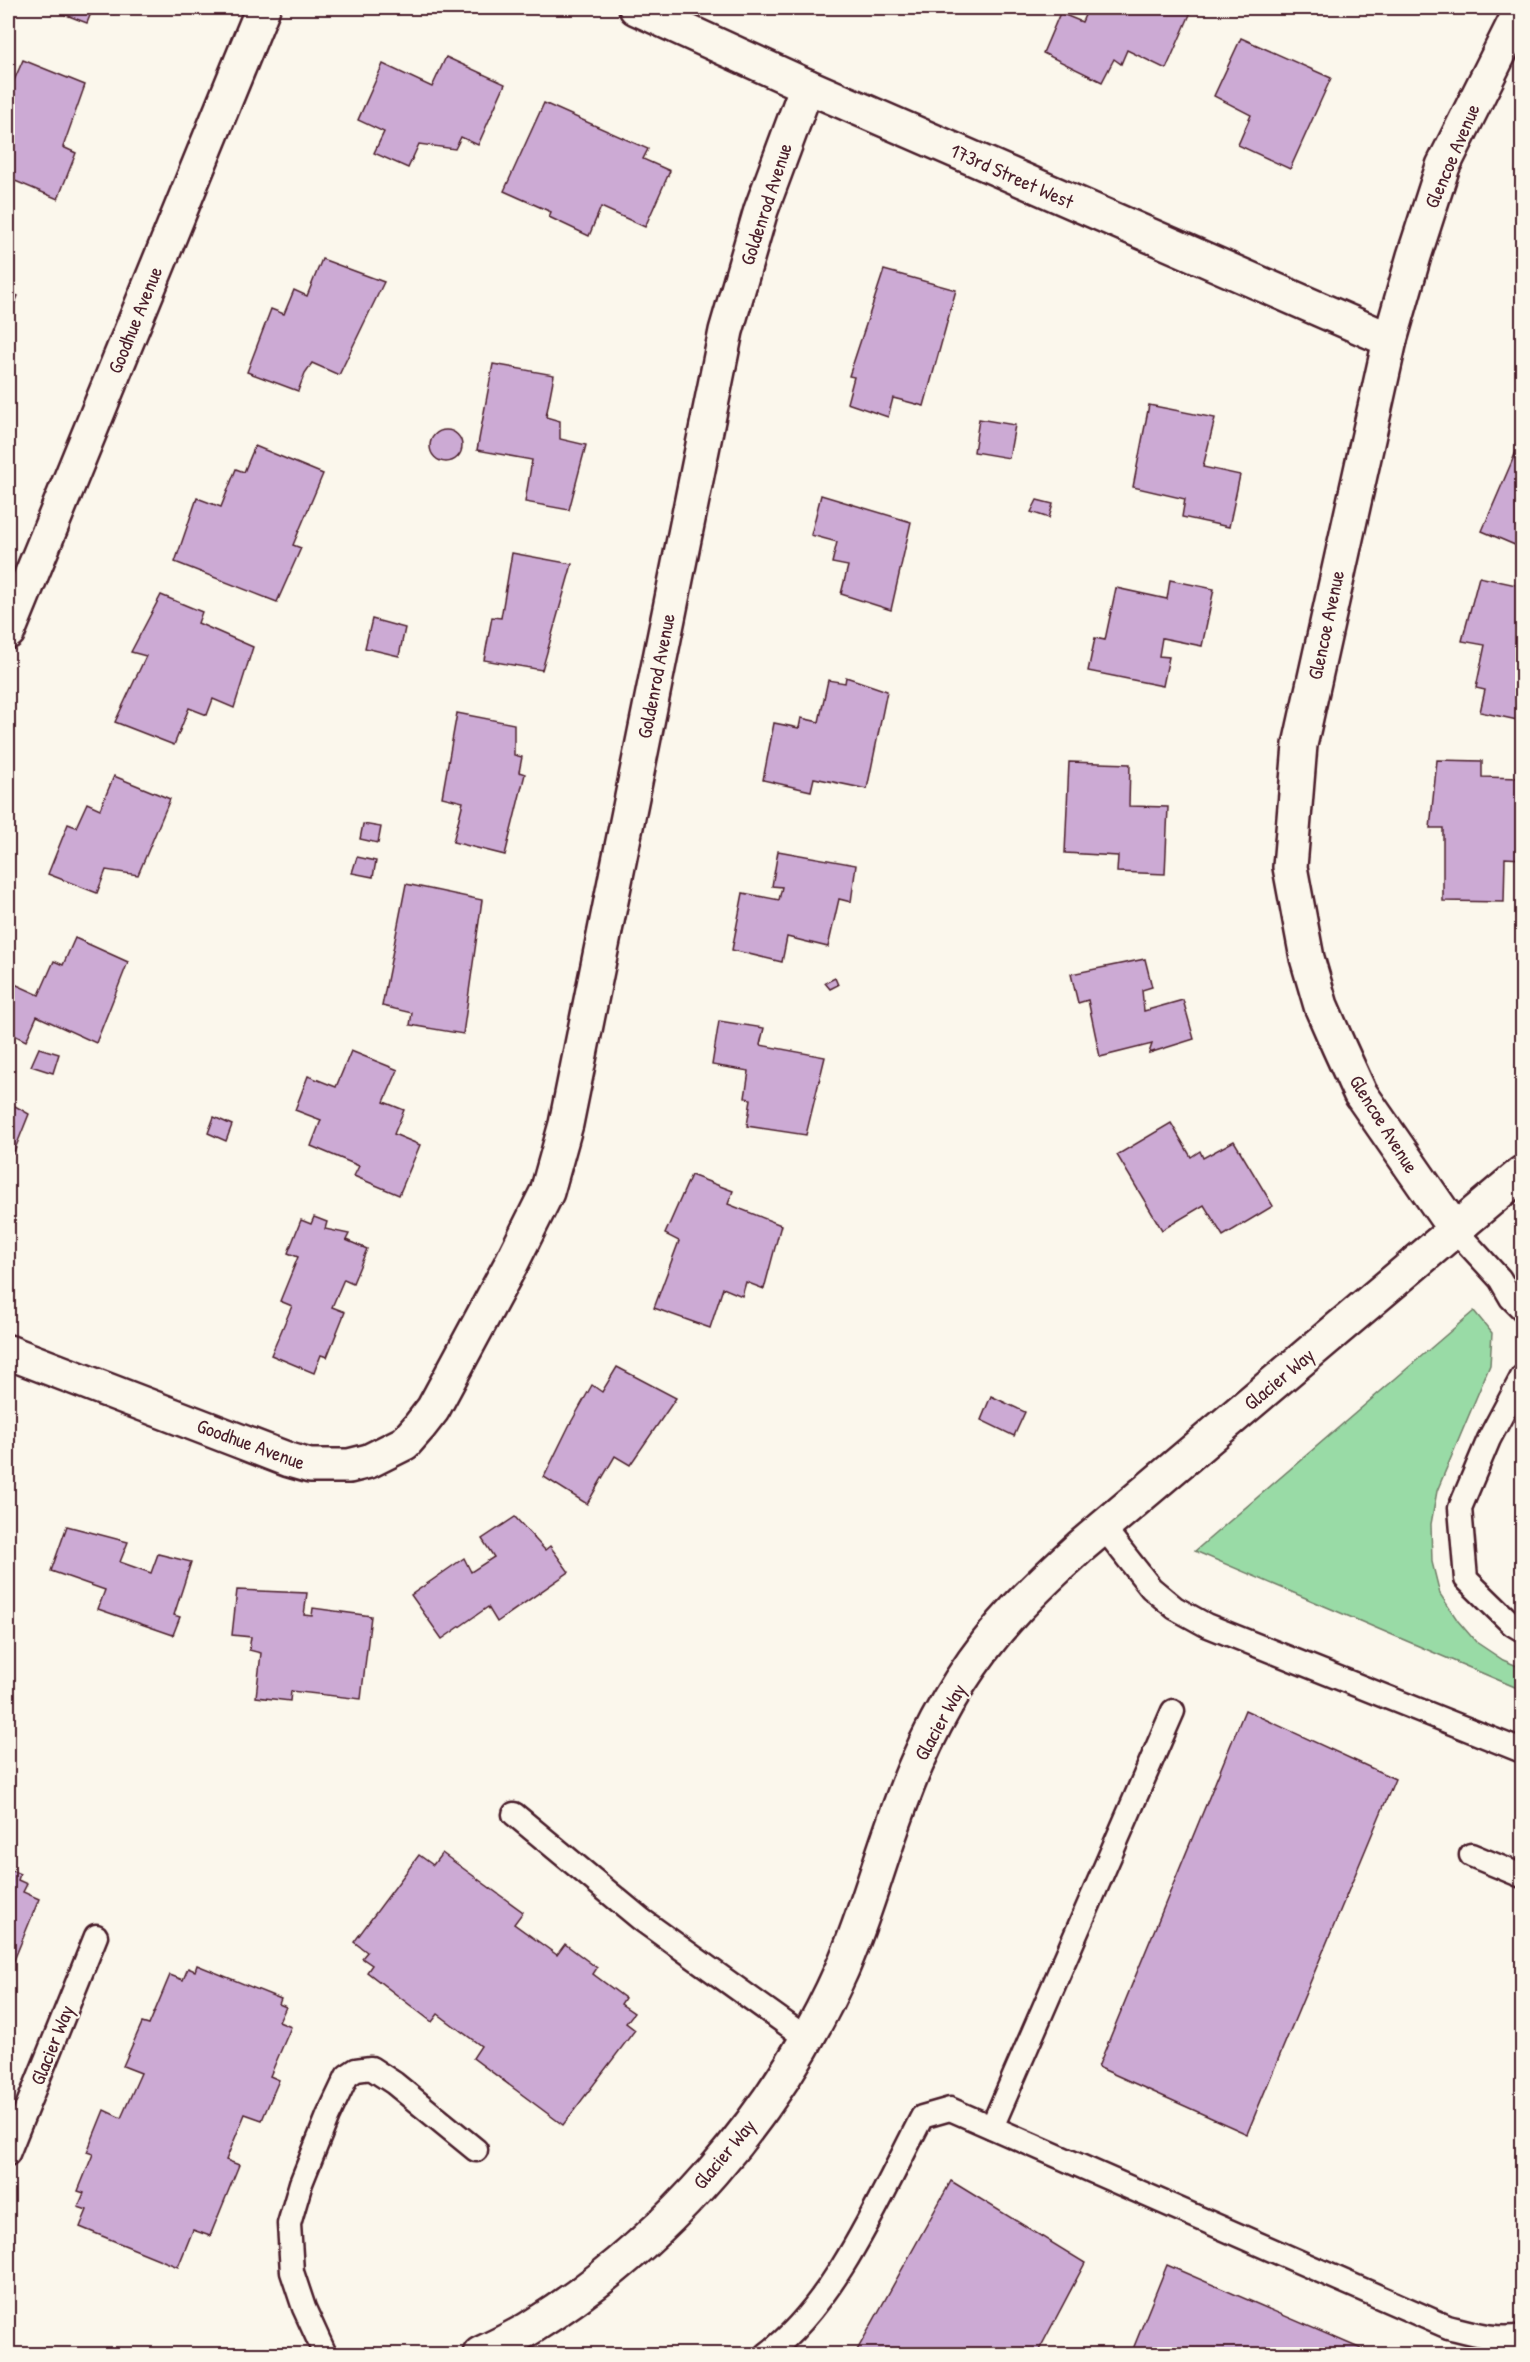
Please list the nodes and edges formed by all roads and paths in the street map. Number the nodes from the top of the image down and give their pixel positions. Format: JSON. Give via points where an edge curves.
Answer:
{"nodes":[{"id":1,"x":263,"y":8,"type":"edge"},
{"id":2,"x":636,"y":8,"type":"edge"},
{"id":3,"x":1522,"y":8,"type":"edge"},
{"id":4,"x":807,"y":86,"type":"junction"},
{"id":5,"x":1390,"y":340,"type":"junction"},
{"id":6,"x":8,"y":632,"type":"edge"},
{"id":7,"x":1522,"y":1173,"type":"edge"},
{"id":8,"x":1455,"y":1230,"type":"junction"},
{"id":9,"x":510,"y":1266,"type":"joint"},
{"id":10,"x":1522,"y":1309,"type":"edge"},
{"id":11,"x":8,"y":1352,"type":"edge"},
{"id":12,"x":1522,"y":1377,"type":"edge"},
{"id":13,"x":1103,"y":1527,"type":"junction"},
{"id":14,"x":1522,"y":1630,"type":"edge"},
{"id":15,"x":1173,"y":1710,"type":"dead end"},
{"id":16,"x":1522,"y":1751,"type":"edge"},
{"id":17,"x":514,"y":1814,"type":"dead end"},
{"id":18,"x":1471,"y":1855,"type":"dead end"},
{"id":19,"x":1522,"y":1876,"type":"edge"},
{"id":20,"x":96,"y":1936,"type":"dead end"},
{"id":21,"x":806,"y":2038,"type":"junction"},
{"id":22,"x":992,"y":2127,"type":"junction"},
{"id":23,"x":476,"y":2150,"type":"dead end"},
{"id":24,"x":8,"y":2154,"type":"edge"},
{"id":25,"x":1522,"y":2336,"type":"edge"},
{"id":26,"x":325,"y":2355,"type":"edge"},
{"id":27,"x":480,"y":2355,"type":"edge"},
{"id":28,"x":767,"y":2355,"type":"edge"}],
"edges":[{"from":1,"to":6,"type":"street","name":"Goodhue Avenue"},
{"from":2,"to":4,"type":"street","name":"173rd Street West"},
{"from":3,"to":5,"type":"street","name":"Glencoe Avenue","via":[[1443,166]]},
{"from":4,"to":5,"type":"street","name":"173rd Street West"},
{"from":4,"to":9,"type":"street","name":"Goldenrod Avenue","via":[[761,210],[726,331],[566,1124],[547,1192]]},
{"from":5,"to":8,"type":"street","name":"Glencoe Avenue","via":[[1300,745],[1290,867],[1307,958],[1321,1006],[1339,1047],[1360,1093]]},
{"from":7,"to":8,"type":"street","name":"Glacier Way"},
{"from":8,"to":10,"type":"lane"},
{"from":8,"to":13,"type":"street","name":"Glacier Way"},
{"from":9,"to":11,"type":"street","name":"Goodhue Avenue","via":[[426,1418],[405,1443],[349,1466],[310,1466],[290,1460]]},
{"from":12,"to":14,"type":"lane","via":[[1489,1439],[1460,1508],[1466,1579]]},
{"from":13,"to":16,"type":"lane","via":[[1151,1587],[1175,1608],[1206,1625]]},
{"from":13,"to":21,"type":"street","name":"Glacier Way","via":[[1015,1610],[959,1685],[937,1722],[899,1808],[841,1972]]},
{"from":15,"to":22,"type":"lane"},
{"from":17,"to":21,"type":"lane","via":[[642,1920]]},
{"from":18,"to":19,"type":"lane"},
{"from":20,"to":24,"type":"lane","name":"Glacier Way"},
{"from":21,"to":27,"type":"street","name":"Glacier Way","via":[[724,2158],[665,2221],[565,2305]]},
{"from":22,"to":25,"type":"lane","via":[[1448,2327],[1482,2336]]},
{"from":22,"to":28,"type":"lane","via":[[950,2109],[922,2117],[839,2271],[813,2309]]},
{"from":23,"to":26,"type":"lane","via":[[371,2068],[347,2076],[304,2174],[289,2224],[292,2272]]}]}
